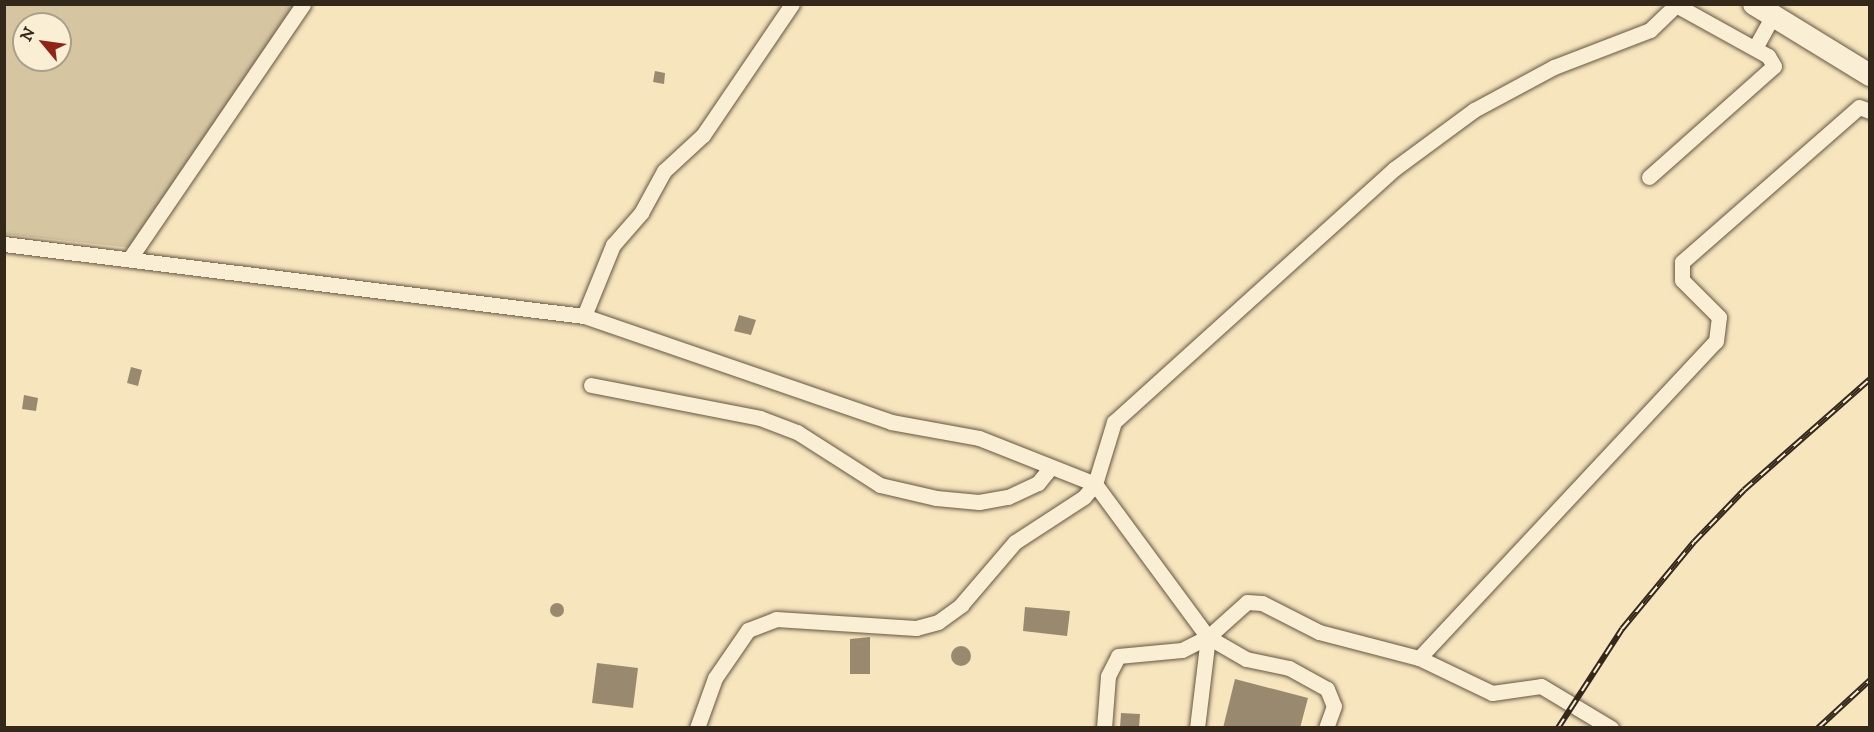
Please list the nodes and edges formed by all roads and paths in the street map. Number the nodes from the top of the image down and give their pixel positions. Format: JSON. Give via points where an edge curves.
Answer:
{"nodes":[{"id":1,"x":303,"y":4,"type":"edge"},
{"id":2,"x":792,"y":4,"type":"edge"},
{"id":3,"x":1676,"y":5,"type":"edge"},
{"id":4,"x":1764,"y":10,"type":"edge"},
{"id":5,"x":1755,"y":48,"type":"junction"},
{"id":6,"x":1867,"y":70,"type":"edge"},
{"id":7,"x":1869,"y":111,"type":"edge"},
{"id":8,"x":1649,"y":177,"type":"dead end"},
{"id":9,"x":4,"y":244,"type":"edge"},
{"id":10,"x":130,"y":258,"type":"junction"},
{"id":11,"x":584,"y":316,"type":"junction"},
{"id":12,"x":591,"y":385,"type":"dead end"},
{"id":13,"x":1050,"y":468,"type":"junction"},
{"id":14,"x":1095,"y":484,"type":"junction"},
{"id":15,"x":1208,"y":637,"type":"junction"},
{"id":16,"x":1419,"y":658,"type":"junction"},
{"id":17,"x":698,"y":728,"type":"edge"},
{"id":18,"x":1104,"y":728,"type":"edge"},
{"id":19,"x":1197,"y":728,"type":"edge"},
{"id":20,"x":1326,"y":728,"type":"edge"},
{"id":21,"x":1611,"y":728,"type":"edge"}],
"edges":[{"from":1,"to":10,"type":"street"},
{"from":2,"to":11,"type":"street","via":[[703,135],[664,171],[641,213],[614,245]]},
{"from":3,"to":5,"type":"street"},
{"from":3,"to":14,"type":"street","via":[[1650,30],[1554,67],[1474,110],[1394,169],[1113,422]]},
{"from":4,"to":5,"type":"street"},
{"from":4,"to":6,"type":"main road"},
{"from":5,"to":8,"type":"street","via":[[1773,60],[1770,74]]},
{"from":7,"to":16,"type":"street","via":[[1859,107],[1682,262],[1683,280],[1719,317],[1716,341]]},
{"from":9,"to":10,"type":"street"},
{"from":10,"to":11,"type":"street","via":[[407,298]]},
{"from":11,"to":13,"type":"street","via":[[891,422],[979,438]]},
{"from":12,"to":13,"type":"street","via":[[760,418],[797,432],[880,484],[936,498],[1008,497],[1038,483]]},
{"from":13,"to":14,"type":"street"},
{"from":14,"to":15,"type":"street"},
{"from":14,"to":17,"type":"street","via":[[1084,497],[1015,542],[980,585],[938,622],[891,629],[776,619],[748,630],[715,678]]},
{"from":15,"to":16,"type":"street","via":[[1238,607],[1255,602],[1319,632]]},
{"from":15,"to":18,"type":"street","via":[[1182,650],[1118,656],[1107,676]]},
{"from":15,"to":19,"type":"street"},
{"from":15,"to":20,"type":"street","via":[[1246,659],[1289,668],[1327,689],[1334,706]]},
{"from":16,"to":21,"type":"street","via":[[1492,693],[1541,686]]}]}
